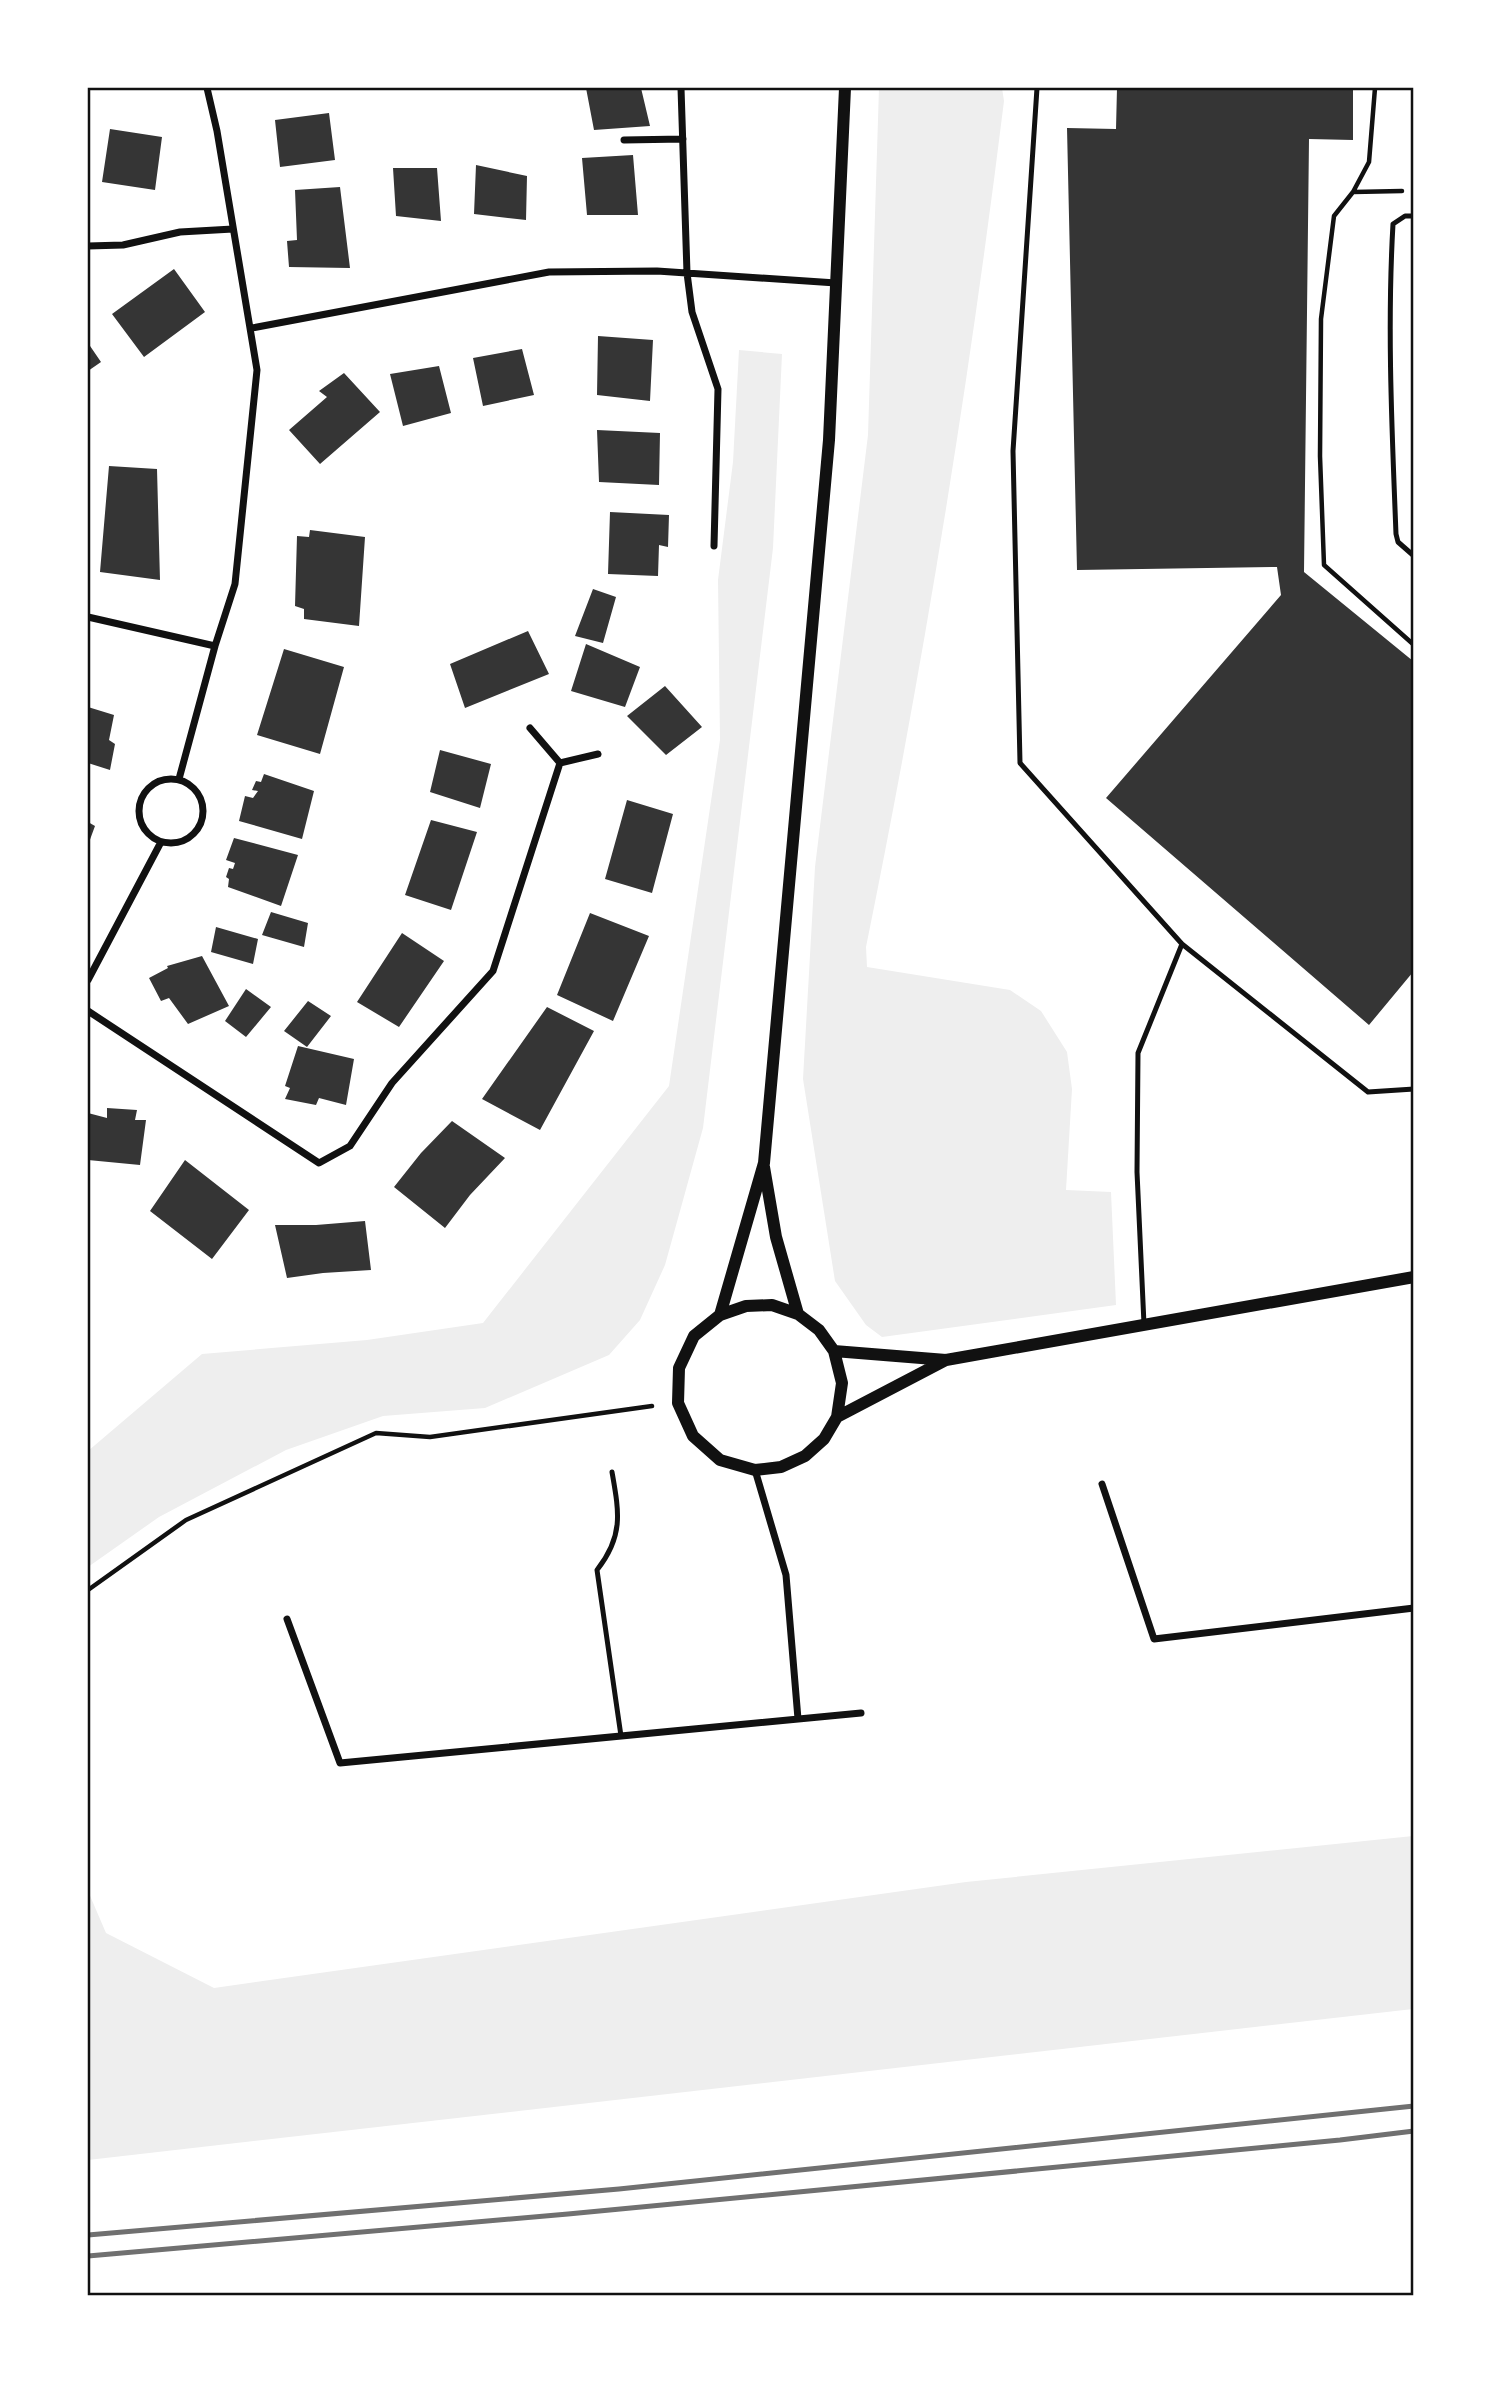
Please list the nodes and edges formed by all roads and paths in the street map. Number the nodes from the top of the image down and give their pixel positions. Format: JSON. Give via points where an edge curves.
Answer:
{"nodes":[{"id":1,"x":207,"y":88,"type":"edge"},
{"id":2,"x":681,"y":88,"type":"edge"},
{"id":3,"x":845,"y":88,"type":"edge"},
{"id":4,"x":1037,"y":88,"type":"edge"},
{"id":5,"x":1375,"y":88,"type":"edge"},
{"id":6,"x":683,"y":139,"type":"junction"},
{"id":7,"x":624,"y":140,"type":"dead end"},
{"id":8,"x":1413,"y":191,"type":"edge"},
{"id":9,"x":1353,"y":192,"type":"junction"},
{"id":10,"x":1413,"y":216,"type":"edge"},
{"id":11,"x":233,"y":229,"type":"junction"},
{"id":12,"x":88,"y":246,"type":"edge"},
{"id":13,"x":687,"y":274,"type":"junction"},
{"id":14,"x":837,"y":283,"type":"junction"},
{"id":15,"x":252,"y":328,"type":"junction"},
{"id":16,"x":714,"y":546,"type":"dead end"},
{"id":17,"x":1413,"y":556,"type":"edge"},
{"id":18,"x":88,"y":617,"type":"edge"},
{"id":19,"x":1413,"y":645,"type":"edge"},
{"id":20,"x":215,"y":646,"type":"junction"},
{"id":21,"x":530,"y":728,"type":"dead end"},
{"id":22,"x":598,"y":754,"type":"dead end"},
{"id":23,"x":560,"y":762,"type":"junction"},
{"id":24,"x":179,"y":779,"type":"junction"},
{"id":25,"x":161,"y":842,"type":"junction"},
{"id":26,"x":1182,"y":944,"type":"junction"},
{"id":27,"x":88,"y":981,"type":"edge"},
{"id":28,"x":88,"y":1011,"type":"edge"},
{"id":29,"x":1413,"y":1089,"type":"edge"},
{"id":30,"x":764,"y":1163,"type":"junction"},
{"id":31,"x":1413,"y":1277,"type":"edge"},
{"id":32,"x":798,"y":1314,"type":"junction"},
{"id":33,"x":720,"y":1315,"type":"junction"},
{"id":34,"x":1144,"y":1324,"type":"junction"},
{"id":35,"x":834,"y":1351,"type":"junction"},
{"id":36,"x":946,"y":1360,"type":"junction"},
{"id":37,"x":678,"y":1403,"type":"junction"},
{"id":38,"x":837,"y":1417,"type":"junction"},
{"id":39,"x":755,"y":1470,"type":"junction"},
{"id":40,"x":612,"y":1472,"type":"dead end"},
{"id":41,"x":1102,"y":1484,"type":"dead end"},
{"id":42,"x":88,"y":1590,"type":"edge"},
{"id":43,"x":1413,"y":1608,"type":"edge"},
{"id":44,"x":287,"y":1619,"type":"dead end"},
{"id":45,"x":862,"y":1713,"type":"dead end"},
{"id":46,"x":799,"y":1719,"type":"junction"},
{"id":47,"x":621,"y":1736,"type":"junction"}],
"edges":[{"from":1,"to":11,"type":"street"},
{"from":2,"to":6,"type":"street"},
{"from":3,"to":14,"type":"street"},
{"from":4,"to":26,"type":"lane","via":[[1013,451],[1020,763]]},
{"from":5,"to":9,"type":"path","via":[[1369,162]]},
{"from":6,"to":7,"type":"street"},
{"from":6,"to":13,"type":"street"},
{"from":8,"to":9,"type":"path"},
{"from":9,"to":19,"type":"path","via":[[1334,216],[1321,319],[1324,565]]},
{"from":10,"to":17,"type":"lane","via":[[1393,225],[1389,299],[1395,534]]},
{"from":11,"to":12,"type":"street"},
{"from":11,"to":15,"type":"street"},
{"from":13,"to":14,"type":"street"},
{"from":13,"to":15,"type":"street","via":[[549,272]]},
{"from":13,"to":16,"type":"street","via":[[692,312],[718,389]]},
{"from":14,"to":30,"type":"street","via":[[829,440]]},
{"from":15,"to":20,"type":"street","via":[[257,370],[235,584]]},
{"from":18,"to":20,"type":"street"},
{"from":20,"to":24,"type":"street"},
{"from":21,"to":23,"type":"street"},
{"from":22,"to":23,"type":"street"},
{"from":23,"to":28,"type":"street","via":[[493,971],[392,1083],[350,1146],[319,1163]]},
{"from":24,"to":25,"type":"street","via":[[157,781],[139,807],[144,828]]},
{"from":24,"to":25,"type":"street","via":[[202,799],[203,819],[182,842]]},
{"from":25,"to":27,"type":"street"},
{"from":26,"to":29,"type":"lane","via":[[1368,1092]]},
{"from":26,"to":34,"type":"lane","via":[[1138,1054],[1137,1172]]},
{"from":30,"to":32,"type":"street","via":[[776,1237]]},
{"from":30,"to":33,"type":"street"},
{"from":31,"to":34,"type":"street"},
{"from":32,"to":33,"type":"street","via":[[772,1305],[746,1306]]},
{"from":32,"to":35,"type":"street","via":[[819,1330]]},
{"from":33,"to":37,"type":"street","via":[[694,1336],[679,1368]]},
{"from":34,"to":36,"type":"street"},
{"from":35,"to":36,"type":"street"},
{"from":35,"to":38,"type":"street","via":[[842,1383]]},
{"from":36,"to":38,"type":"street"},
{"from":37,"to":39,"type":"street","via":[[693,1436],[720,1460]]},
{"from":37,"to":42,"type":"path","via":[[430,1437],[376,1433],[186,1520]]},
{"from":38,"to":39,"type":"street","via":[[824,1439],[805,1456],[781,1467]]},
{"from":39,"to":46,"type":"street","via":[[786,1575]]},
{"from":40,"to":47,"type":"lane","via":[[619,1513],[610,1553],[597,1570]]},
{"from":41,"to":43,"type":"street","via":[[1154,1640]]},
{"from":44,"to":47,"type":"street","via":[[340,1763]]},
{"from":45,"to":46,"type":"street"},
{"from":46,"to":47,"type":"street"}]}
